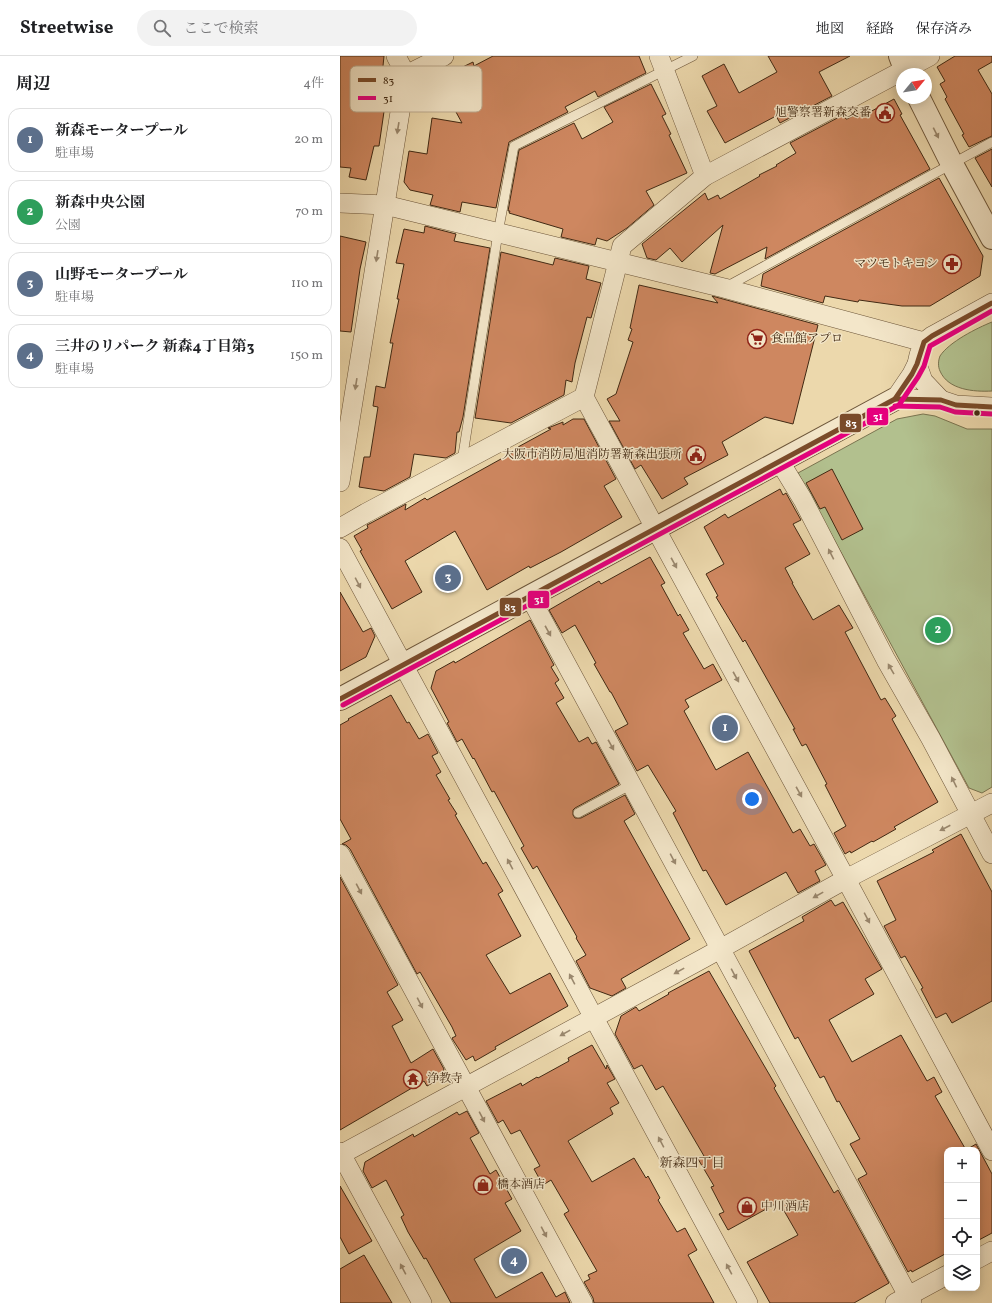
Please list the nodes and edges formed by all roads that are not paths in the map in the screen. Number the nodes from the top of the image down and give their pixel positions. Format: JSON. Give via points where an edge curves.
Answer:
{"nodes":[{"id":1,"x":396,"y":56,"type":"edge"},
{"id":2,"x":444,"y":56,"type":"edge"},
{"id":3,"x":693,"y":56,"type":"edge"},
{"id":4,"x":930,"y":56,"type":"edge"},
{"id":5,"x":662,"y":63,"type":"edge"},
{"id":6,"x":401,"y":66,"type":"edge"},
{"id":7,"x":424,"y":66,"type":"edge"},
{"id":8,"x":904,"y":66,"type":"edge"},
{"id":9,"x":922,"y":104,"type":"edge"},
{"id":10,"x":400,"y":112,"type":"edge"},
{"id":11,"x":992,"y":142,"type":"edge"},
{"id":12,"x":952,"y":164,"type":"junction"},
{"id":13,"x":705,"y":176,"type":"junction"},
{"id":14,"x":340,"y":203,"type":"edge"},
{"id":15,"x":385,"y":206,"type":"junction"},
{"id":16,"x":498,"y":233,"type":"junction"},
{"id":17,"x":992,"y":238,"type":"edge"},
{"id":18,"x":617,"y":262,"type":"junction"},
{"id":19,"x":724,"y":288,"type":"junction"},
{"id":20,"x":992,"y":303,"type":"edge"},
{"id":21,"x":924,"y":342,"type":"junction"},
{"id":22,"x":917,"y":364,"type":"junction"},
{"id":23,"x":584,"y":397,"type":"junction"},
{"id":24,"x":895,"y":399,"type":"junction"},
{"id":25,"x":941,"y":400,"type":"junction"},
{"id":26,"x":992,"y":407,"type":"edge"},
{"id":27,"x":462,"y":461,"type":"junction"},
{"id":28,"x":780,"y":462,"type":"junction"},
{"id":29,"x":340,"y":482,"type":"edge"},
{"id":30,"x":340,"y":528,"type":"edge"},
{"id":31,"x":656,"y":529,"type":"junction"},
{"id":32,"x":340,"y":548,"type":"edge"},
{"id":33,"x":530,"y":597,"type":"junction"},
{"id":34,"x":403,"y":665,"type":"junction"},
{"id":35,"x":340,"y":699,"type":"edge"},
{"id":36,"x":632,"y":784,"type":"junction"},
{"id":37,"x":992,"y":803,"type":"edge"},
{"id":38,"x":578,"y":813,"type":"dead end"},
{"id":39,"x":971,"y":814,"type":"junction"},
{"id":40,"x":340,"y":854,"type":"edge"},
{"id":41,"x":992,"y":854,"type":"edge"},
{"id":42,"x":846,"y":879,"type":"junction"},
{"id":43,"x":721,"y":948,"type":"junction"},
{"id":44,"x":593,"y":1018,"type":"junction"},
{"id":45,"x":466,"y":1087,"type":"junction"},
{"id":46,"x":992,"y":1151,"type":"edge"},
{"id":47,"x":340,"y":1154,"type":"edge"},
{"id":48,"x":992,"y":1251,"type":"edge"},
{"id":49,"x":980,"y":1257,"type":"edge"},
{"id":50,"x":944,"y":1277,"type":"edge"},
{"id":51,"x":905,"y":1301,"type":"edge"},
{"id":52,"x":422,"y":1303,"type":"edge"},
{"id":53,"x":582,"y":1303,"type":"edge"},
{"id":54,"x":748,"y":1303,"type":"edge"}],
"edges":[{"from":1,"to":6,"type":"street"},
{"from":2,"to":7,"type":"street"},
{"from":3,"to":5,"type":"lane"},
{"from":4,"to":8,"type":"street"},
{"from":5,"to":13,"type":"street"},
{"from":5,"to":16,"type":"lane","via":[[514,146]]},
{"from":8,"to":13,"type":"street"},
{"from":9,"to":12,"type":"street","one_way":true},
{"from":10,"to":15,"type":"street","one_way":true},
{"from":11,"to":12,"type":"lane"},
{"from":12,"to":17,"type":"street"},
{"from":12,"to":19,"type":"lane"},
{"from":13,"to":18,"type":"street","via":[[622,246]]},
{"from":14,"to":15,"type":"street"},
{"from":15,"to":16,"type":"street"},
{"from":15,"to":29,"type":"street","one_way":true},
{"from":16,"to":18,"type":"street"},
{"from":16,"to":27,"type":"lane"},
{"from":18,"to":19,"type":"street"},
{"from":18,"to":23,"type":"street"},
{"from":19,"to":21,"type":"street"},
{"from":20,"to":21,"type":"street"},
{"from":21,"to":22,"type":"street"},
{"from":22,"to":24,"type":"street"},
{"from":22,"to":25,"type":"street","via":[[923,381]]},
{"from":23,"to":27,"type":"street"},
{"from":23,"to":31,"type":"street"},
{"from":24,"to":25,"type":"street"},
{"from":24,"to":28,"type":"street"},
{"from":25,"to":26,"type":"street"},
{"from":27,"to":30,"type":"street"},
{"from":28,"to":31,"type":"street"},
{"from":39,"to":28,"type":"street","one_way":true,"via":[[886,660],[803,500]]},
{"from":31,"to":33,"type":"street"},
{"from":31,"to":42,"type":"street","one_way":true},
{"from":32,"to":34,"type":"street","one_way":true},
{"from":33,"to":34,"type":"street"},
{"from":33,"to":36,"type":"street","one_way":true},
{"from":34,"to":35,"type":"street"},
{"from":44,"to":34,"type":"street","one_way":true},
{"from":36,"to":38,"type":"lane"},
{"from":36,"to":43,"type":"street","one_way":true},
{"from":37,"to":39,"type":"street"},
{"from":39,"to":41,"type":"street"},
{"from":39,"to":42,"type":"street","one_way":true},
{"from":40,"to":45,"type":"street","one_way":true},
{"from":42,"to":43,"type":"street","one_way":true},
{"from":42,"to":46,"type":"street","one_way":true},
{"from":43,"to":44,"type":"street","one_way":true},
{"from":43,"to":51,"type":"street","one_way":true},
{"from":44,"to":45,"type":"street","one_way":true},
{"from":54,"to":44,"type":"street","one_way":true},
{"from":45,"to":47,"type":"street"},
{"from":45,"to":53,"type":"street","one_way":true},
{"from":52,"to":47,"type":"street","one_way":true},
{"from":48,"to":49,"type":"street"},
{"from":50,"to":51,"type":"street"}]}
